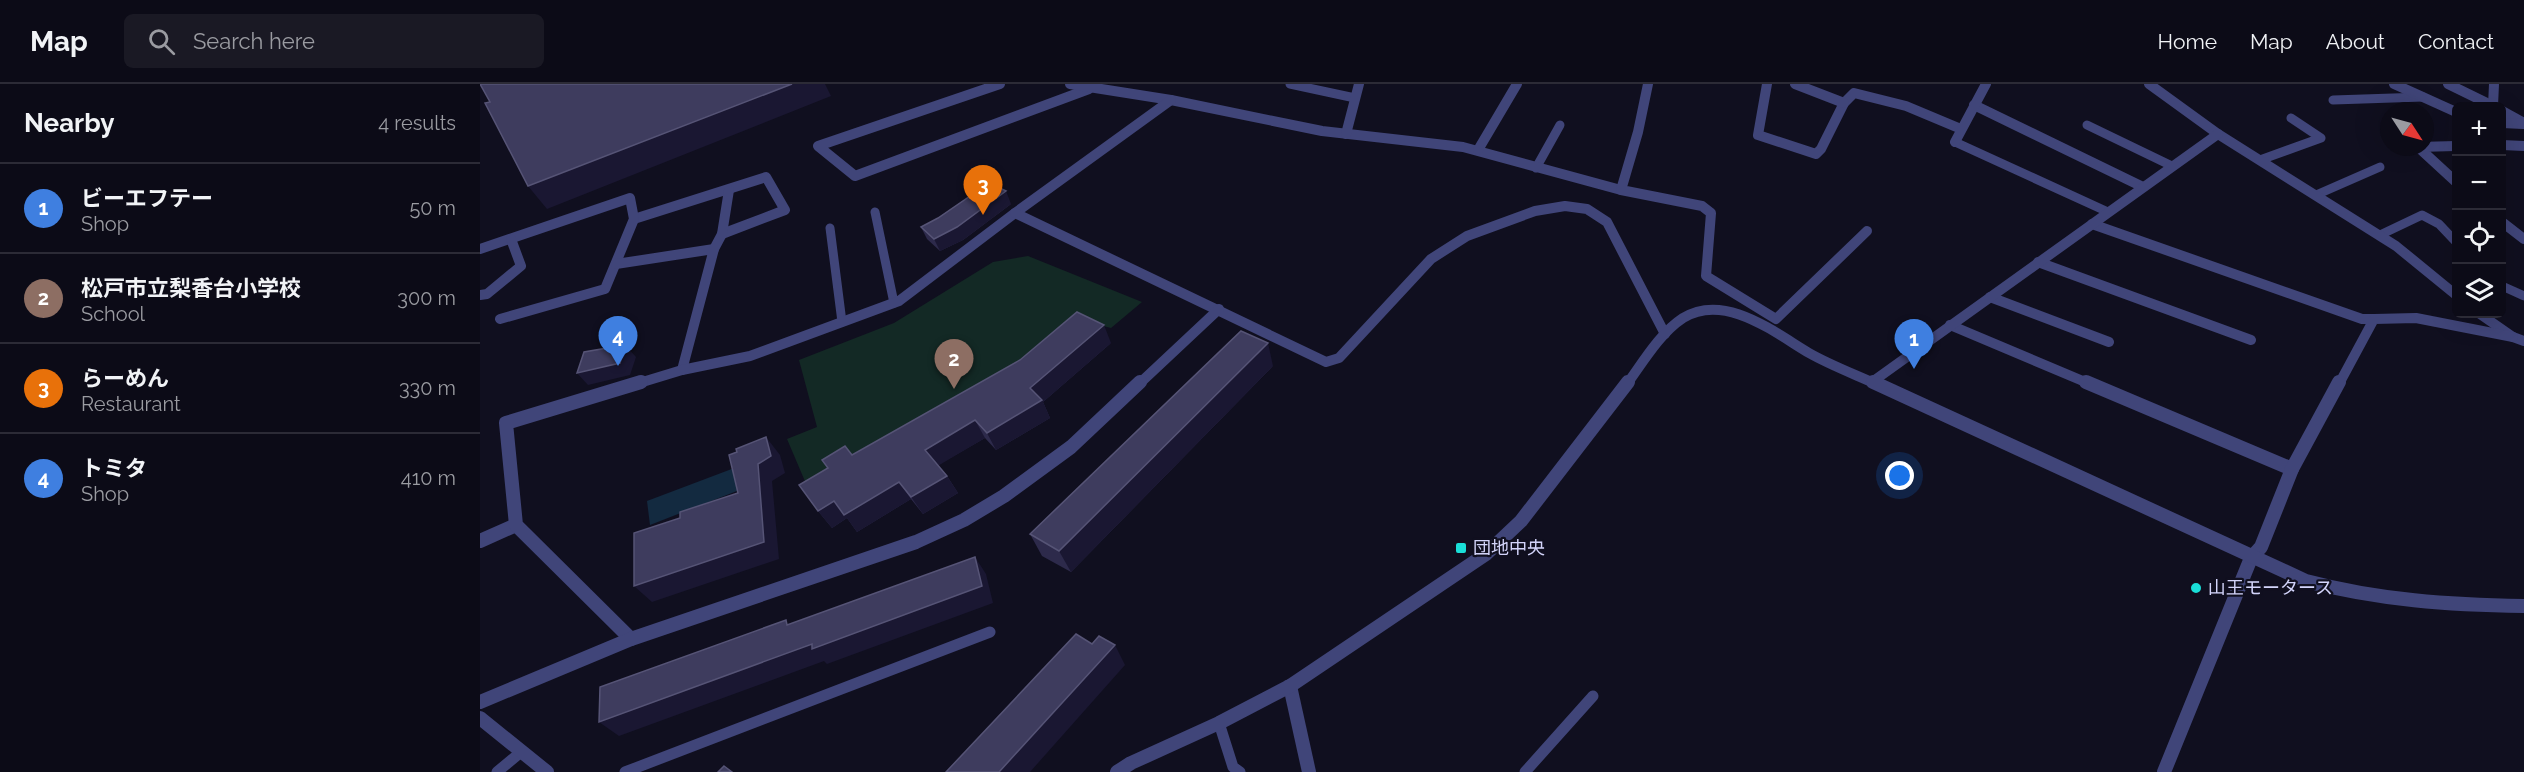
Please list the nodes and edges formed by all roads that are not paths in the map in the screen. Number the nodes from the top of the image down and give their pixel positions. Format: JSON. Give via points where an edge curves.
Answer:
{"nodes":[{"id":1,"x":1000,"y":84,"type":"edge"},
{"id":2,"x":1070,"y":84,"type":"edge"},
{"id":3,"x":1290,"y":84,"type":"edge"},
{"id":4,"x":1359,"y":84,"type":"edge"},
{"id":5,"x":1517,"y":84,"type":"edge"},
{"id":6,"x":1648,"y":84,"type":"edge"},
{"id":7,"x":1767,"y":84,"type":"edge"},
{"id":8,"x":1795,"y":84,"type":"edge"},
{"id":9,"x":1986,"y":84,"type":"edge"},
{"id":10,"x":2149,"y":84,"type":"edge"},
{"id":11,"x":2394,"y":84,"type":"edge"},
{"id":12,"x":2448,"y":84,"type":"edge"},
{"id":13,"x":2494,"y":84,"type":"edge"},
{"id":14,"x":1090,"y":88,"type":"junction"},
{"id":15,"x":2423,"y":97,"type":"junction"},
{"id":16,"x":1355,"y":98,"type":"junction"},
{"id":17,"x":1171,"y":100,"type":"junction"},
{"id":18,"x":2333,"y":100,"type":"dead end"},
{"id":19,"x":2485,"y":102,"type":"edge"},
{"id":20,"x":2493,"y":102,"type":"edge"},
{"id":21,"x":1844,"y":104,"type":"junction"},
{"id":22,"x":1974,"y":105,"type":"junction"},
{"id":23,"x":2452,"y":110,"type":"edge"},
{"id":24,"x":2506,"y":113,"type":"edge"},
{"id":25,"x":2290,"y":117,"type":"dead end"},
{"id":26,"x":2506,"y":123,"type":"edge"},
{"id":27,"x":2524,"y":123,"type":"edge"},
{"id":28,"x":1560,"y":125,"type":"dead end"},
{"id":29,"x":2087,"y":125,"type":"dead end"},
{"id":30,"x":1961,"y":129,"type":"junction"},
{"id":31,"x":1346,"y":134,"type":"junction"},
{"id":32,"x":2218,"y":134,"type":"junction"},
{"id":33,"x":1955,"y":142,"type":"joint"},
{"id":34,"x":2506,"y":145,"type":"edge"},
{"id":35,"x":2452,"y":146,"type":"edge"},
{"id":36,"x":2524,"y":146,"type":"edge"},
{"id":37,"x":1478,"y":150,"type":"junction"},
{"id":38,"x":2260,"y":160,"type":"junction"},
{"id":39,"x":2172,"y":166,"type":"junction"},
{"id":40,"x":2380,"y":166,"type":"dead end"},
{"id":41,"x":1536,"y":168,"type":"junction"},
{"id":42,"x":2452,"y":178,"type":"edge"},
{"id":43,"x":2143,"y":188,"type":"junction"},
{"id":44,"x":729,"y":190,"type":"junction"},
{"id":45,"x":1621,"y":190,"type":"junction"},
{"id":46,"x":2316,"y":195,"type":"junction"},
{"id":47,"x":875,"y":212,"type":"dead end"},
{"id":48,"x":2108,"y":212,"type":"junction"},
{"id":49,"x":1015,"y":213,"type":"junction"},
{"id":50,"x":634,"y":219,"type":"junction"},
{"id":51,"x":2092,"y":224,"type":"junction"},
{"id":52,"x":2506,"y":225,"type":"edge"},
{"id":53,"x":830,"y":228,"type":"dead end"},
{"id":54,"x":1867,"y":231,"type":"dead end"},
{"id":55,"x":722,"y":234,"type":"junction"},
{"id":56,"x":2380,"y":235,"type":"junction"},
{"id":57,"x":2452,"y":237,"type":"edge"},
{"id":58,"x":511,"y":239,"type":"junction"},
{"id":59,"x":2524,"y":239,"type":"edge"},
{"id":60,"x":480,"y":249,"type":"edge"},
{"id":61,"x":714,"y":249,"type":"junction"},
{"id":62,"x":2038,"y":262,"type":"junction"},
{"id":63,"x":616,"y":264,"type":"junction"},
{"id":64,"x":2506,"y":288,"type":"edge"},
{"id":65,"x":2452,"y":291,"type":"edge"},
{"id":66,"x":480,"y":295,"type":"edge"},
{"id":67,"x":2524,"y":296,"type":"edge"},
{"id":68,"x":1990,"y":297,"type":"junction"},
{"id":69,"x":894,"y":303,"type":"junction"},
{"id":70,"x":1219,"y":309,"type":"junction"},
{"id":71,"x":2486,"y":318,"type":"edge"},
{"id":72,"x":500,"y":319,"type":"dead end"},
{"id":73,"x":2374,"y":319,"type":"junction"},
{"id":74,"x":842,"y":322,"type":"junction"},
{"id":75,"x":1771,"y":324,"type":"junction"},
{"id":76,"x":1950,"y":325,"type":"junction"},
{"id":77,"x":1665,"y":334,"type":"junction"},
{"id":78,"x":2519,"y":339,"type":"edge"},
{"id":79,"x":2252,"y":340,"type":"dead end"},
{"id":80,"x":2109,"y":342,"type":"dead end"},
{"id":81,"x":682,"y":370,"type":"junction"},
{"id":82,"x":1872,"y":382,"type":"junction"},
{"id":83,"x":2292,"y":469,"type":"junction"},
{"id":84,"x":516,"y":525,"type":"junction"},
{"id":85,"x":480,"y":541,"type":"edge"},
{"id":86,"x":2252,"y":558,"type":"junction"},
{"id":87,"x":2524,"y":606,"type":"edge"},
{"id":88,"x":990,"y":632,"type":"dead end"},
{"id":89,"x":631,"y":639,"type":"junction"},
{"id":90,"x":1290,"y":686,"type":"junction"},
{"id":91,"x":1593,"y":696,"type":"dead end"},
{"id":92,"x":480,"y":702,"type":"edge"},
{"id":93,"x":480,"y":718,"type":"edge"},
{"id":94,"x":1219,"y":723,"type":"junction"},
{"id":95,"x":521,"y":752,"type":"junction"},
{"id":96,"x":497,"y":772,"type":"edge"},
{"id":97,"x":547,"y":772,"type":"edge"},
{"id":98,"x":625,"y":772,"type":"edge"},
{"id":99,"x":1117,"y":772,"type":"edge"},
{"id":100,"x":1240,"y":772,"type":"edge"},
{"id":101,"x":1309,"y":772,"type":"edge"},
{"id":102,"x":1525,"y":772,"type":"edge"},
{"id":103,"x":2164,"y":772,"type":"edge"}],
"edges":[{"from":1,"to":14,"type":"street","via":[[818,146],[855,176]]},
{"from":2,"to":14,"type":"street"},
{"from":3,"to":16,"type":"lane"},
{"from":4,"to":16,"type":"street"},
{"from":5,"to":37,"type":"street"},
{"from":6,"to":45,"type":"street"},
{"from":7,"to":21,"type":"street","via":[[1758,135],[1816,154]]},
{"from":8,"to":21,"type":"street"},
{"from":9,"to":22,"type":"street"},
{"from":10,"to":32,"type":"street"},
{"from":11,"to":15,"type":"street"},
{"from":12,"to":19,"type":"street"},
{"from":13,"to":20,"type":"street"},
{"from":14,"to":17,"type":"street"},
{"from":15,"to":18,"type":"lane"},
{"from":15,"to":23,"type":"street"},
{"from":16,"to":31,"type":"street"},
{"from":17,"to":31,"type":"street"},
{"from":17,"to":49,"type":"street"},
{"from":21,"to":30,"type":"street","via":[[1854,93],[1906,106]]},
{"from":22,"to":30,"type":"street"},
{"from":22,"to":43,"type":"street"},
{"from":24,"to":27,"type":"street"},
{"from":25,"to":38,"type":"lane","via":[[2321,138]]},
{"from":26,"to":27,"type":"street"},
{"from":28,"to":41,"type":"lane"},
{"from":29,"to":39,"type":"lane"},
{"from":30,"to":33,"type":"street"},
{"from":31,"to":37,"type":"street"},
{"from":32,"to":38,"type":"street"},
{"from":32,"to":39,"type":"street"},
{"from":33,"to":48,"type":"lane"},
{"from":34,"to":36,"type":"street"},
{"from":35,"to":42,"type":"street","via":[[2418,147]]},
{"from":37,"to":41,"type":"street"},
{"from":38,"to":46,"type":"street"},
{"from":39,"to":43,"type":"street"},
{"from":40,"to":46,"type":"lane"},
{"from":41,"to":45,"type":"street"},
{"from":43,"to":48,"type":"street"},
{"from":44,"to":50,"type":"street"},
{"from":44,"to":55,"type":"street"},
{"from":44,"to":55,"type":"street","via":[[766,177],[785,210]]},
{"from":45,"to":75,"type":"street","via":[[1702,206],[1711,213],[1706,276]]},
{"from":46,"to":56,"type":"street"},
{"from":47,"to":69,"type":"lane"},
{"from":48,"to":51,"type":"street"},
{"from":49,"to":69,"type":"street"},
{"from":49,"to":70,"type":"street"},
{"from":50,"to":58,"type":"street","via":[[630,198]]},
{"from":50,"to":63,"type":"street"},
{"from":51,"to":62,"type":"street"},
{"from":51,"to":73,"type":"street","via":[[2362,319]]},
{"from":52,"to":59,"type":"street"},
{"from":53,"to":74,"type":"lane"},
{"from":54,"to":75,"type":"street"},
{"from":55,"to":61,"type":"street"},
{"from":56,"to":57,"type":"lane","via":[[2422,215]]},
{"from":56,"to":65,"type":"street"},
{"from":58,"to":60,"type":"street"},
{"from":58,"to":66,"type":"street","via":[[521,266],[487,294]]},
{"from":61,"to":63,"type":"street"},
{"from":61,"to":81,"type":"street"},
{"from":62,"to":68,"type":"street"},
{"from":62,"to":79,"type":"street"},
{"from":63,"to":72,"type":"street","via":[[605,290]]},
{"from":64,"to":67,"type":"lane"},
{"from":68,"to":76,"type":"street"},
{"from":68,"to":80,"type":"street"},
{"from":69,"to":74,"type":"street"},
{"from":70,"to":77,"type":"street","via":[[1326,362],[1339,358],[1431,259],[1467,236],[1535,211],[1565,206],[1587,209],[1607,222]]},
{"from":70,"to":89,"type":"street","via":[[1071,447],[964,520],[916,542]]},
{"from":71,"to":78,"type":"street"},
{"from":73,"to":78,"type":"street","via":[[2416,318]]},
{"from":73,"to":83,"type":"street"},
{"from":74,"to":81,"type":"street","via":[[750,356]]},
{"from":75,"to":77,"type":"street","via":[[1710,310],[1686,316]]},
{"from":75,"to":82,"type":"street","via":[[1811,354]]},
{"from":76,"to":82,"type":"street"},
{"from":76,"to":83,"type":"street"},
{"from":77,"to":90,"type":"street","via":[[1503,540]]},
{"from":81,"to":84,"type":"street","via":[[506,423]]},
{"from":82,"to":86,"type":"street"},
{"from":83,"to":86,"type":"street","via":[[2261,547]]},
{"from":84,"to":85,"type":"street"},
{"from":84,"to":89,"type":"street"},
{"from":86,"to":87,"type":"street","via":[[2306,581],[2361,595],[2431,604]]},
{"from":86,"to":103,"type":"street"},
{"from":88,"to":98,"type":"lane"},
{"from":89,"to":92,"type":"street"},
{"from":90,"to":94,"type":"street"},
{"from":90,"to":101,"type":"street"},
{"from":91,"to":102,"type":"lane"},
{"from":93,"to":95,"type":"street"},
{"from":94,"to":99,"type":"street"},
{"from":94,"to":100,"type":"lane","via":[[1233,767]]},
{"from":95,"to":96,"type":"lane"},
{"from":95,"to":97,"type":"street"}]}
